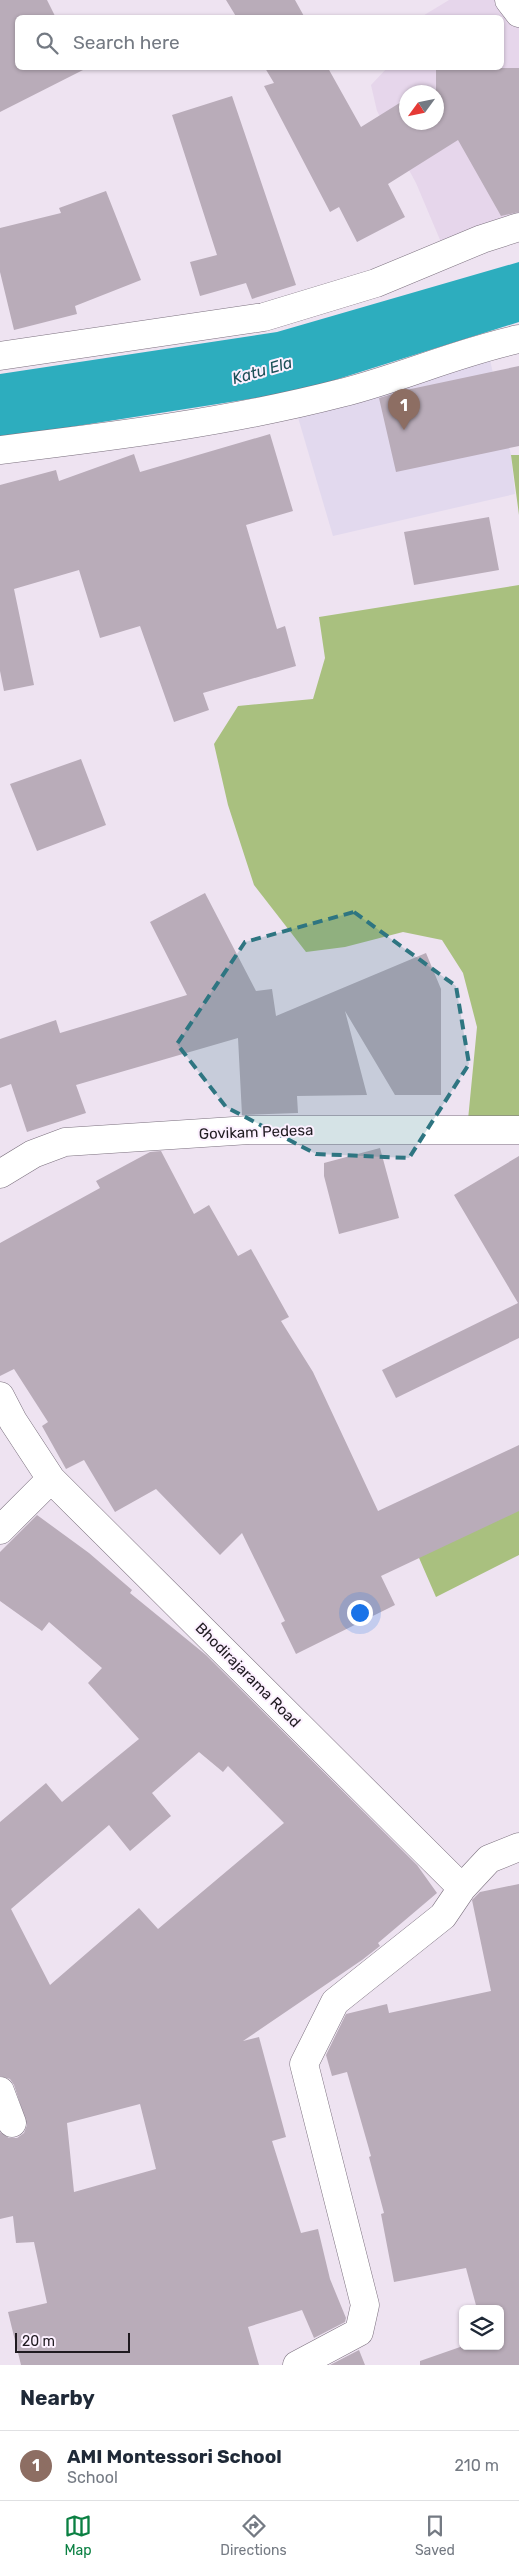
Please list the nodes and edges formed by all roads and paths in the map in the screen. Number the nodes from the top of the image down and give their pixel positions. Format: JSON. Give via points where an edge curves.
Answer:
{"nodes":[{"id":1,"x":509,"y":0,"type":"edge"},
{"id":2,"x":519,"y":13,"type":"edge"},
{"id":3,"x":519,"y":227,"type":"edge"},
{"id":4,"x":519,"y":339,"type":"edge"},
{"id":5,"x":0,"y":356,"type":"edge"},
{"id":6,"x":0,"y":450,"type":"edge"},
{"id":7,"x":519,"y":1130,"type":"edge"},
{"id":8,"x":0,"y":1174,"type":"edge"},
{"id":9,"x":0,"y":1396,"type":"edge"},
{"id":10,"x":51,"y":1479,"type":"junction"},
{"id":11,"x":0,"y":1530,"type":"edge"},
{"id":12,"x":519,"y":1848,"type":"edge"},
{"id":13,"x":462,"y":1888,"type":"junction"},
{"id":14,"x":0,"y":2091,"type":"edge"},
{"id":15,"x":12,"y":2124,"type":"dead end"},
{"id":16,"x":297,"y":2365,"type":"edge"}],
"edges":[{"from":1,"to":2,"type":"street"},
{"from":3,"to":5,"type":"street","via":[[376,283],[264,317]]},
{"from":4,"to":6,"type":"street","via":[[486,346],[343,393],[247,415],[155,431]]},
{"from":7,"to":8,"type":"street","name":"Govikam Pedesa","via":[[249,1130],[65,1142],[33,1154]]},
{"from":9,"to":10,"type":"street","name":"Bhodirajarama Road","via":[[12,1421]]},
{"from":10,"to":11,"type":"street"},
{"from":10,"to":13,"type":"street","name":"Bhodirajarama Road"},
{"from":12,"to":13,"type":"street","via":[[489,1859]]},
{"from":13,"to":16,"type":"street","via":[[443,1916],[336,2002],[304,2064],[365,2305],[359,2332]]},
{"from":14,"to":15,"type":"street"}]}
